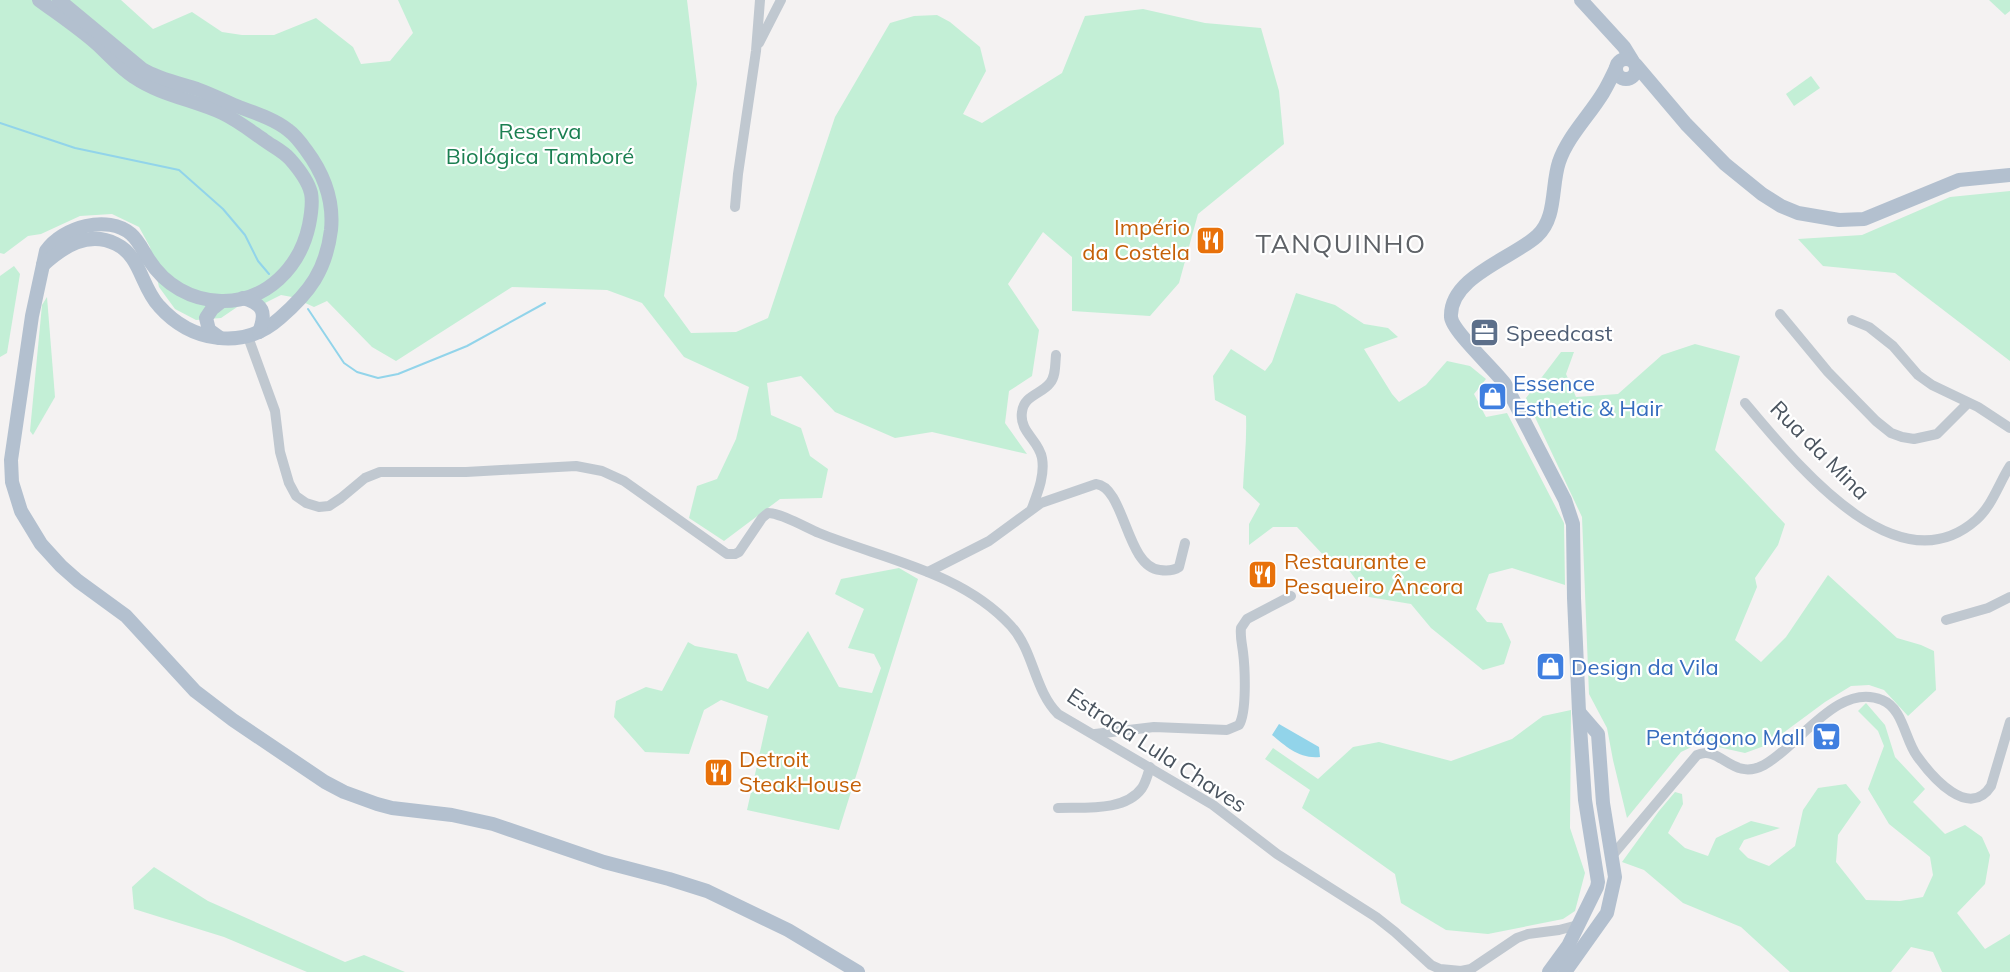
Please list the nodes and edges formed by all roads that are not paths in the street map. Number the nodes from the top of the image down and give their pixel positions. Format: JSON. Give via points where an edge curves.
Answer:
{"nodes":[{"id":1,"x":39,"y":0,"type":"edge"},
{"id":2,"x":59,"y":0,"type":"edge"},
{"id":3,"x":760,"y":0,"type":"edge"},
{"id":4,"x":781,"y":0,"type":"edge"},
{"id":5,"x":1581,"y":0,"type":"edge"},
{"id":6,"x":756,"y":51,"type":"junction"},
{"id":7,"x":1626,"y":69,"type":"junction"},
{"id":8,"x":2010,"y":175,"type":"edge"},
{"id":9,"x":735,"y":207,"type":"dead end"},
{"id":10,"x":43,"y":265,"type":"junction"},
{"id":11,"x":243,"y":298,"type":"junction"},
{"id":12,"x":222,"y":301,"type":"junction"},
{"id":13,"x":1779,"y":314,"type":"dead end"},
{"id":14,"x":1851,"y":320,"type":"dead end"},
{"id":15,"x":254,"y":335,"type":"junction"},
{"id":16,"x":219,"y":338,"type":"junction"},
{"id":17,"x":1056,"y":356,"type":"dead end"},
{"id":18,"x":1745,"y":403,"type":"dead end"},
{"id":19,"x":1967,"y":404,"type":"junction"},
{"id":20,"x":2010,"y":428,"type":"edge"},
{"id":21,"x":2010,"y":466,"type":"edge"},
{"id":22,"x":1032,"y":508,"type":"junction"},
{"id":23,"x":1185,"y":543,"type":"dead end"},
{"id":24,"x":928,"y":572,"type":"junction"},
{"id":25,"x":1291,"y":596,"type":"dead end"},
{"id":26,"x":2010,"y":597,"type":"edge"},
{"id":27,"x":1946,"y":620,"type":"dead end"},
{"id":28,"x":1579,"y":712,"type":"junction"},
{"id":29,"x":2010,"y":722,"type":"edge"},
{"id":30,"x":1095,"y":734,"type":"junction"},
{"id":31,"x":1583,"y":762,"type":"junction"},
{"id":32,"x":1150,"y":767,"type":"junction"},
{"id":33,"x":1600,"y":772,"type":"junction"},
{"id":34,"x":1058,"y":808,"type":"dead end"},
{"id":35,"x":1611,"y":857,"type":"junction"},
{"id":36,"x":1615,"y":877,"type":"junction"},
{"id":37,"x":1597,"y":882,"type":"junction"},
{"id":38,"x":1612,"y":892,"type":"junction"},
{"id":39,"x":1578,"y":925,"type":"junction"},
{"id":40,"x":1559,"y":930,"type":"junction"},
{"id":41,"x":1568,"y":946,"type":"junction"},
{"id":42,"x":858,"y":972,"type":"edge"},
{"id":43,"x":1550,"y":972,"type":"edge"},
{"id":44,"x":1565,"y":972,"type":"edge"}],
"edges":[{"from":1,"to":11,"type":"main road","via":[[133,77],[224,114],[287,156],[300,171],[312,202],[306,239],[281,279]]},
{"from":2,"to":15,"type":"main road","via":[[142,69],[277,123],[299,140],[314,160],[331,202],[325,260],[308,292],[277,321]]},
{"from":3,"to":6,"type":"street"},
{"from":4,"to":6,"type":"street"},
{"from":5,"to":7,"type":"main road","via":[[1624,47]]},
{"from":6,"to":9,"type":"street"},
{"from":7,"to":8,"type":"main road","via":[[1650,83],[1725,164],[1762,194],[1798,213],[1839,220],[1864,219],[1959,180]]},
{"from":7,"to":28,"type":"main road","via":[[1604,92],[1566,147],[1550,216],[1543,229],[1463,286],[1452,306],[1451,319],[1505,384],[1571,515]]},
{"from":10,"to":12,"type":"main road","via":[[46,251],[58,237],[93,225],[118,226],[137,240],[153,266],[178,289],[199,298]]},
{"from":10,"to":16,"type":"main road","via":[[62,249],[83,240],[117,244],[135,261],[159,306],[185,326]]},
{"from":10,"to":42,"type":"main road","via":[[11,460],[18,506],[41,544],[61,566],[126,616],[195,691],[300,766],[344,792],[393,808],[493,824],[604,862],[707,891],[788,930]]},
{"from":11,"to":12,"type":"main road"},
{"from":11,"to":15,"type":"main road","via":[[258,304],[262,311],[263,324]]},
{"from":12,"to":16,"type":"main road","via":[[206,318],[209,330]]},
{"from":13,"to":19,"type":"street","via":[[1828,372],[1891,433],[1914,439],[1937,434]]},
{"from":14,"to":19,"type":"street","via":[[1869,327],[1893,346],[1918,375]]},
{"from":15,"to":16,"type":"main road"},
{"from":15,"to":24,"type":"street","name":"Estrada Lula Chaves","via":[[284,469],[296,496],[306,503],[329,506],[365,478],[380,472],[576,466],[624,481],[727,554],[739,552],[762,518],[771,513]]},
{"from":17,"to":22,"type":"street","via":[[1051,382],[1028,399],[1022,413],[1025,429],[1042,457],[1042,478]]},
{"from":18,"to":21,"type":"street","name":"Rua da Mina","via":[[1785,449],[1844,505],[1896,536],[1932,540],[1963,529],[1987,507]]},
{"from":19,"to":20,"type":"street","via":[[1993,415]]},
{"from":22,"to":23,"type":"street","via":[[1101,484],[1113,498],[1138,554],[1150,567],[1168,571],[1179,567]]},
{"from":22,"to":24,"type":"street","via":[[988,541]]},
{"from":24,"to":30,"type":"street","name":"Estrada Lula Chaves","via":[[997,612],[1021,638],[1053,709]]},
{"from":25,"to":30,"type":"street","via":[[1247,619],[1241,628],[1244,693],[1239,725],[1227,730],[1154,727]]},
{"from":26,"to":27,"type":"street"},
{"from":28,"to":31,"type":"main road"},
{"from":28,"to":33,"type":"main road","via":[[1598,734]]},
{"from":29,"to":35,"type":"street","via":[[1991,786],[1980,797],[1965,799],[1950,791],[1917,756],[1892,707],[1871,696],[1854,697],[1762,766],[1742,769],[1710,753],[1697,755]]},
{"from":30,"to":32,"type":"street","name":"Estrada Lula Chaves"},
{"from":31,"to":33,"type":"main road","via":[[1596,762]]},
{"from":31,"to":37,"type":"main road"},
{"from":32,"to":34,"type":"street","via":[[1142,788],[1125,802]]},
{"from":32,"to":40,"type":"street","name":"Estrada Lula Chaves","via":[[1214,805],[1277,854],[1376,917],[1440,969],[1461,972],[1517,938]]},
{"from":33,"to":35,"type":"main road"},
{"from":35,"to":36,"type":"main road"},
{"from":36,"to":37,"type":"main road","via":[[1608,873]]},
{"from":36,"to":38,"type":"main road"},
{"from":37,"to":38,"type":"main road","via":[[1599,892]]},
{"from":37,"to":39,"type":"main road"},
{"from":38,"to":44,"type":"main road","via":[[1607,913]]},
{"from":39,"to":40,"type":"street","name":"Estrada Lula Chaves"},
{"from":39,"to":41,"type":"main road"},
{"from":40,"to":41,"type":"street","via":[[1566,935]]},
{"from":41,"to":43,"type":"main road"}]}
